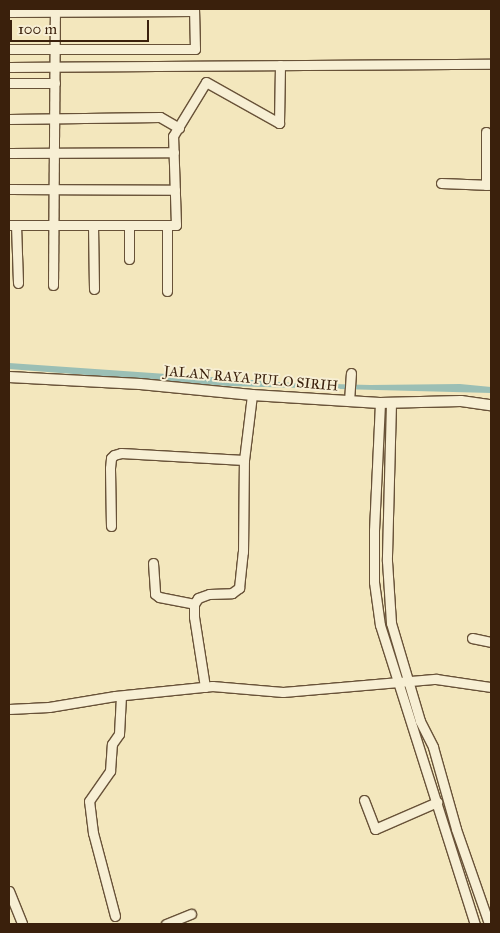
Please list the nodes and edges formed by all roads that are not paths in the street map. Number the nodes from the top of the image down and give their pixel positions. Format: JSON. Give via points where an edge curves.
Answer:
{"nodes":[{"id":1,"x":55,"y":10,"type":"edge"},
{"id":2,"x":194,"y":10,"type":"edge"},
{"id":3,"x":9,"y":12,"type":"edge"},
{"id":4,"x":55,"y":48,"type":"junction"},
{"id":5,"x":9,"y":49,"type":"edge"},
{"id":6,"x":491,"y":64,"type":"edge"},
{"id":7,"x":280,"y":65,"type":"junction"},
{"id":8,"x":9,"y":67,"type":"edge"},
{"id":9,"x":55,"y":67,"type":"junction"},
{"id":10,"x":9,"y":83,"type":"edge"},
{"id":11,"x":55,"y":83,"type":"junction"},
{"id":12,"x":54,"y":118,"type":"junction"},
{"id":13,"x":9,"y":119,"type":"edge"},
{"id":14,"x":178,"y":128,"type":"junction"},
{"id":15,"x":486,"y":132,"type":"dead end"},
{"id":16,"x":174,"y":152,"type":"junction"},
{"id":17,"x":9,"y":153,"type":"edge"},
{"id":18,"x":54,"y":153,"type":"junction"},
{"id":19,"x":442,"y":183,"type":"dead end"},
{"id":20,"x":489,"y":185,"type":"edge"},
{"id":21,"x":9,"y":189,"type":"edge"},
{"id":22,"x":54,"y":189,"type":"junction"},
{"id":23,"x":175,"y":190,"type":"junction"},
{"id":24,"x":13,"y":225,"type":"edge"},
{"id":25,"x":54,"y":225,"type":"junction"},
{"id":26,"x":93,"y":225,"type":"junction"},
{"id":27,"x":128,"y":225,"type":"junction"},
{"id":28,"x":167,"y":225,"type":"junction"},
{"id":29,"x":129,"y":259,"type":"dead end"},
{"id":30,"x":18,"y":283,"type":"dead end"},
{"id":31,"x":53,"y":285,"type":"dead end"},
{"id":32,"x":94,"y":289,"type":"dead end"},
{"id":33,"x":167,"y":291,"type":"dead end"},
{"id":34,"x":351,"y":372,"type":"dead end"},
{"id":35,"x":9,"y":377,"type":"edge"},
{"id":36,"x":252,"y":395,"type":"junction"},
{"id":37,"x":349,"y":398,"type":"junction"},
{"id":38,"x":380,"y":403,"type":"junction"},
{"id":39,"x":391,"y":403,"type":"junction"},
{"id":40,"x":491,"y":405,"type":"edge"},
{"id":41,"x":244,"y":460,"type":"junction"},
{"id":42,"x":389,"y":490,"type":"junction"},
{"id":43,"x":376,"y":497,"type":"junction"},
{"id":44,"x":387,"y":517,"type":"junction"},
{"id":45,"x":375,"y":518,"type":"junction"},
{"id":46,"x":111,"y":526,"type":"dead end"},
{"id":47,"x":153,"y":563,"type":"dead end"},
{"id":48,"x":389,"y":599,"type":"junction"},
{"id":49,"x":376,"y":601,"type":"junction"},
{"id":50,"x":194,"y":604,"type":"junction"},
{"id":51,"x":472,"y":638,"type":"dead end"},
{"id":52,"x":491,"y":642,"type":"edge"},
{"id":53,"x":409,"y":681,"type":"junction"},
{"id":54,"x":394,"y":683,"type":"junction"},
{"id":55,"x":205,"y":687,"type":"junction"},
{"id":56,"x":491,"y":687,"type":"edge"},
{"id":57,"x":121,"y":696,"type":"junction"},
{"id":58,"x":9,"y":709,"type":"edge"},
{"id":59,"x":364,"y":800,"type":"dead end"},
{"id":60,"x":437,"y":802,"type":"junction"},
{"id":61,"x":466,"y":858,"type":"junction"},
{"id":62,"x":455,"y":861,"type":"junction"},
{"id":63,"x":9,"y":892,"type":"edge"},
{"id":64,"x":191,"y":914,"type":"dead end"},
{"id":65,"x":114,"y":916,"type":"dead end"},
{"id":66,"x":22,"y":924,"type":"edge"},
{"id":67,"x":166,"y":924,"type":"edge"},
{"id":68,"x":475,"y":924,"type":"edge"},
{"id":69,"x":489,"y":924,"type":"edge"}],
"edges":[{"from":1,"to":2,"type":"street"},
{"from":1,"to":3,"type":"street"},
{"from":1,"to":4,"type":"street"},
{"from":2,"to":4,"type":"street","via":[[195,49]]},
{"from":4,"to":5,"type":"street"},
{"from":4,"to":9,"type":"street"},
{"from":6,"to":7,"type":"street"},
{"from":7,"to":9,"type":"street"},
{"from":7,"to":14,"type":"street","via":[[279,122],[206,82]]},
{"from":8,"to":9,"type":"street"},
{"from":9,"to":11,"type":"street"},
{"from":10,"to":11,"type":"street"},
{"from":11,"to":12,"type":"street"},
{"from":12,"to":13,"type":"street"},
{"from":12,"to":14,"type":"street","via":[[160,117]]},
{"from":12,"to":18,"type":"street"},
{"from":14,"to":16,"type":"street","via":[[173,136]]},
{"from":15,"to":20,"type":"street"},
{"from":16,"to":18,"type":"street"},
{"from":16,"to":23,"type":"street"},
{"from":17,"to":18,"type":"street"},
{"from":18,"to":22,"type":"street"},
{"from":19,"to":20,"type":"street"},
{"from":21,"to":22,"type":"street"},
{"from":22,"to":23,"type":"street"},
{"from":22,"to":25,"type":"street"},
{"from":23,"to":28,"type":"street","via":[[176,225]]},
{"from":24,"to":25,"type":"street"},
{"from":24,"to":30,"type":"street"},
{"from":25,"to":26,"type":"street"},
{"from":25,"to":31,"type":"street"},
{"from":26,"to":27,"type":"street"},
{"from":26,"to":32,"type":"street"},
{"from":27,"to":28,"type":"street"},
{"from":27,"to":29,"type":"street"},
{"from":28,"to":33,"type":"street"},
{"from":34,"to":37,"type":"street"},
{"from":35,"to":36,"type":"street","name":"JALAN RAYA PULO SIRIH","via":[[140,384]]},
{"from":36,"to":37,"type":"street","name":"JALAN RAYA PULO SIRIH"},
{"from":36,"to":41,"type":"street"},
{"from":37,"to":38,"type":"street","name":"JALAN RAYA PULO SIRIH"},
{"from":38,"to":39,"type":"street","name":"JALAN RAYA PULO SIRIH"},
{"from":38,"to":43,"type":"street"},
{"from":39,"to":40,"type":"street","name":"JALAN RAYA PULO SIRIH"},
{"from":39,"to":42,"type":"street"},
{"from":41,"to":46,"type":"street","via":[[114,455],[110,468]]},
{"from":41,"to":50,"type":"street","via":[[243,552],[239,588],[232,593],[198,598]]},
{"from":42,"to":43,"type":"street"},
{"from":42,"to":44,"type":"street"},
{"from":43,"to":45,"type":"street"},
{"from":44,"to":45,"type":"street"},
{"from":44,"to":48,"type":"street"},
{"from":45,"to":49,"type":"street"},
{"from":47,"to":50,"type":"street","via":[[155,594]]},
{"from":48,"to":49,"type":"street"},
{"from":48,"to":53,"type":"street","via":[[391,623]]},
{"from":49,"to":54,"type":"street"},
{"from":50,"to":55,"type":"street"},
{"from":51,"to":52,"type":"street"},
{"from":53,"to":54,"type":"street"},
{"from":53,"to":56,"type":"street","via":[[458,681]]},
{"from":53,"to":61,"type":"street","via":[[420,721],[433,747]]},
{"from":54,"to":55,"type":"street","via":[[282,692]]},
{"from":54,"to":60,"type":"street"},
{"from":55,"to":57,"type":"street"},
{"from":57,"to":58,"type":"street","via":[[49,707]]},
{"from":57,"to":65,"type":"street","via":[[119,734],[112,744],[110,772],[89,801],[93,833]]},
{"from":59,"to":60,"type":"street","via":[[375,829]]},
{"from":60,"to":62,"type":"street"},
{"from":61,"to":62,"type":"street"},
{"from":61,"to":69,"type":"street"},
{"from":62,"to":68,"type":"street"},
{"from":63,"to":66,"type":"street"},
{"from":64,"to":67,"type":"street"}]}
